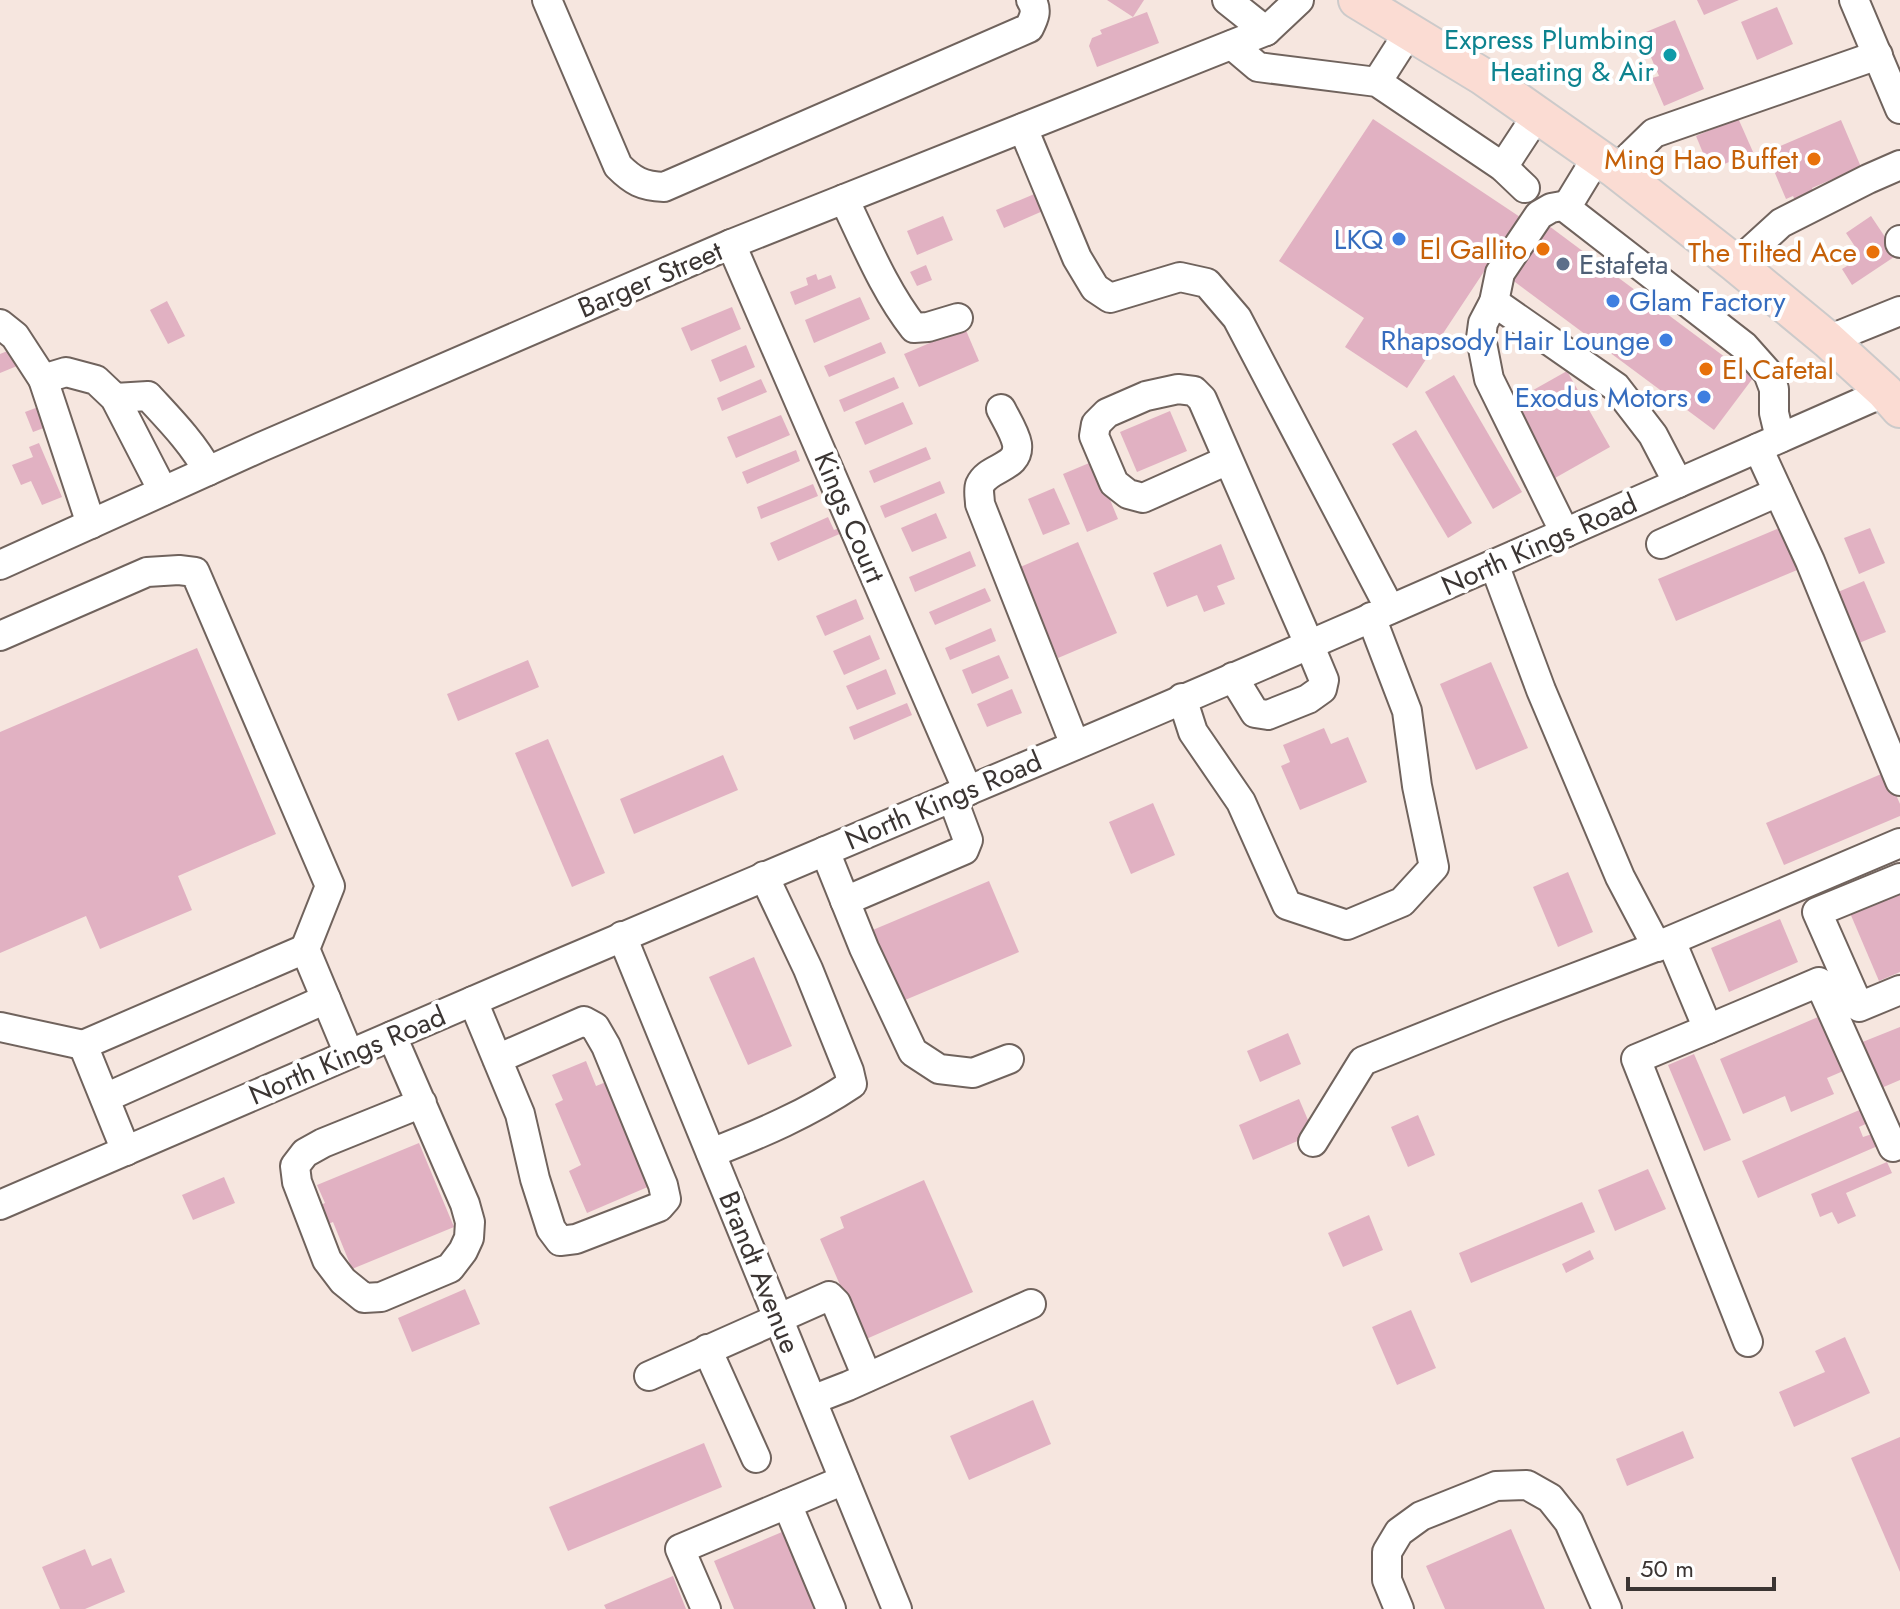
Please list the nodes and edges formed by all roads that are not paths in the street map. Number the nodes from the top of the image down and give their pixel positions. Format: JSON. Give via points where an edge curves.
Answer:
{"nodes":[{"id":1,"x":547,"y":0,"type":"edge"},
{"id":2,"x":1031,"y":0,"type":"edge"},
{"id":3,"x":1227,"y":0,"type":"edge"},
{"id":4,"x":1299,"y":0,"type":"edge"},
{"id":5,"x":1854,"y":0,"type":"edge"},
{"id":6,"x":1367,"y":3,"type":"edge"},
{"id":7,"x":1266,"y":31,"type":"junction"},
{"id":8,"x":1409,"y":32,"type":"junction"},
{"id":9,"x":1232,"y":45,"type":"junction"},
{"id":10,"x":1878,"y":55,"type":"junction"},
{"id":11,"x":1377,"y":82,"type":"junction"},
{"id":12,"x":1900,"y":109,"type":"edge"},
{"id":13,"x":1537,"y":115,"type":"junction"},
{"id":14,"x":1023,"y":128,"type":"junction"},
{"id":15,"x":1607,"y":163,"type":"junction"},
{"id":16,"x":1900,"y":165,"type":"edge"},
{"id":17,"x":1503,"y":167,"type":"junction"},
{"id":18,"x":1525,"y":188,"type":"dead end"},
{"id":19,"x":844,"y":199,"type":"junction"},
{"id":20,"x":1566,"y":208,"type":"junction"},
{"id":21,"x":731,"y":244,"type":"junction"},
{"id":22,"x":1736,"y":264,"type":"junction"},
{"id":23,"x":1494,"y":302,"type":"junction"},
{"id":24,"x":1900,"y":311,"type":"edge"},
{"id":25,"x":958,"y":318,"type":"dead end"},
{"id":26,"x":0,"y":324,"type":"edge"},
{"id":27,"x":1828,"y":340,"type":"junction"},
{"id":28,"x":43,"y":379,"type":"junction"},
{"id":29,"x":1896,"y":394,"type":"edge"},
{"id":30,"x":115,"y":398,"type":"junction"},
{"id":31,"x":1001,"y":409,"type":"dead end"},
{"id":32,"x":1769,"y":443,"type":"junction"},
{"id":33,"x":1228,"y":460,"type":"junction"},
{"id":34,"x":208,"y":471,"type":"junction"},
{"id":35,"x":1678,"y":483,"type":"junction"},
{"id":36,"x":163,"y":491,"type":"junction"},
{"id":37,"x":1778,"y":492,"type":"junction"},
{"id":38,"x":91,"y":524,"type":"junction"},
{"id":39,"x":1565,"y":533,"type":"junction"},
{"id":40,"x":1661,"y":544,"type":"dead end"},
{"id":41,"x":1494,"y":564,"type":"junction"},
{"id":42,"x":0,"y":565,"type":"edge"},
{"id":43,"x":1381,"y":613,"type":"junction"},
{"id":44,"x":0,"y":636,"type":"edge"},
{"id":45,"x":1309,"y":644,"type":"junction"},
{"id":46,"x":1233,"y":677,"type":"junction"},
{"id":47,"x":1182,"y":698,"type":"junction"},
{"id":48,"x":1075,"y":745,"type":"junction"},
{"id":49,"x":1900,"y":781,"type":"edge"},
{"id":50,"x":960,"y":794,"type":"junction"},
{"id":51,"x":1900,"y":843,"type":"edge"},
{"id":52,"x":825,"y":851,"type":"junction"},
{"id":53,"x":764,"y":876,"type":"junction"},
{"id":54,"x":1900,"y":878,"type":"edge"},
{"id":55,"x":845,"y":901,"type":"junction"},
{"id":56,"x":622,"y":936,"type":"junction"},
{"id":57,"x":1664,"y":944,"type":"junction"},
{"id":58,"x":305,"y":949,"type":"junction"},
{"id":59,"x":1900,"y":990,"type":"edge"},
{"id":60,"x":326,"y":999,"type":"junction"},
{"id":61,"x":473,"y":1001,"type":"junction"},
{"id":62,"x":0,"y":1027,"type":"edge"},
{"id":63,"x":1708,"y":1029,"type":"junction"},
{"id":64,"x":392,"y":1036,"type":"junction"},
{"id":65,"x":83,"y":1045,"type":"junction"},
{"id":66,"x":349,"y":1054,"type":"junction"},
{"id":67,"x":497,"y":1059,"type":"junction"},
{"id":68,"x":1009,"y":1059,"type":"dead end"},
{"id":69,"x":105,"y":1098,"type":"junction"},
{"id":70,"x":422,"y":1103,"type":"junction"},
{"id":71,"x":1313,"y":1142,"type":"dead end"},
{"id":72,"x":1900,"y":1144,"type":"edge"},
{"id":73,"x":126,"y":1151,"type":"junction"},
{"id":74,"x":711,"y":1153,"type":"junction"},
{"id":75,"x":0,"y":1205,"type":"edge"},
{"id":76,"x":1031,"y":1304,"type":"dead end"},
{"id":77,"x":778,"y":1317,"type":"junction"},
{"id":78,"x":1748,"y":1342,"type":"dead end"},
{"id":79,"x":707,"y":1349,"type":"junction"},
{"id":80,"x":649,"y":1376,"type":"dead end"},
{"id":81,"x":867,"y":1377,"type":"junction"},
{"id":82,"x":812,"y":1400,"type":"junction"},
{"id":83,"x":756,"y":1458,"type":"dead end"},
{"id":84,"x":844,"y":1480,"type":"junction"},
{"id":85,"x":787,"y":1504,"type":"junction"},
{"id":86,"x":706,"y":1609,"type":"edge"},
{"id":87,"x":831,"y":1609,"type":"edge"},
{"id":88,"x":897,"y":1609,"type":"edge"},
{"id":89,"x":1399,"y":1609,"type":"edge"},
{"id":90,"x":1607,"y":1609,"type":"edge"}],
"edges":[{"from":1,"to":2,"type":"street","via":[[618,166],[647,186],[664,187],[1029,28],[1035,16]]},
{"from":3,"to":7,"type":"street"},
{"from":4,"to":7,"type":"street","name":"Barger Street"},
{"from":5,"to":10,"type":"street"},
{"from":6,"to":8,"type":"main road"},
{"from":7,"to":9,"type":"street","name":"Barger Street"},
{"from":8,"to":11,"type":"street"},
{"from":8,"to":13,"type":"main road"},
{"from":9,"to":11,"type":"street","via":[[1258,67]]},
{"from":9,"to":14,"type":"street","name":"Barger Street"},
{"from":10,"to":12,"type":"street"},
{"from":10,"to":15,"type":"street","via":[[1654,133]]},
{"from":11,"to":17,"type":"street"},
{"from":13,"to":15,"type":"main road"},
{"from":13,"to":17,"type":"street"},
{"from":14,"to":19,"type":"street","name":"Barger Street"},
{"from":14,"to":43,"type":"street","via":[[1077,258],[1095,288],[1110,298],[1180,277],[1207,283],[1237,318]]},
{"from":15,"to":20,"type":"street"},
{"from":15,"to":22,"type":"main road"},
{"from":16,"to":22,"type":"street","via":[[1781,223]]},
{"from":17,"to":18,"type":"street"},
{"from":19,"to":21,"type":"street","name":"Barger Street"},
{"from":19,"to":25,"type":"street","via":[[914,328]]},
{"from":20,"to":23,"type":"street","via":[[1539,215],[1500,273]]},
{"from":20,"to":32,"type":"street","via":[[1744,346],[1768,373],[1774,389]]},
{"from":21,"to":34,"type":"street","name":"Barger Street"},
{"from":21,"to":50,"type":"street","name":"Kings Court"},
{"from":22,"to":27,"type":"main road"},
{"from":23,"to":35,"type":"street","via":[[1616,387],[1653,435]]},
{"from":23,"to":39,"type":"street","via":[[1481,338],[1489,379]]},
{"from":24,"to":27,"type":"street"},
{"from":26,"to":28,"type":"street","via":[[15,336]]},
{"from":27,"to":29,"type":"main road"},
{"from":28,"to":30,"type":"street","via":[[66,372],[96,380]]},
{"from":28,"to":38,"type":"street"},
{"from":29,"to":32,"type":"street","name":"North Kings Road"},
{"from":30,"to":34,"type":"street","via":[[148,396],[183,433]]},
{"from":30,"to":36,"type":"street"},
{"from":31,"to":48,"type":"street","via":[[1017,443],[1016,455],[980,486],[980,504]]},
{"from":32,"to":35,"type":"street","name":"North Kings Road"},
{"from":32,"to":37,"type":"street"},
{"from":33,"to":33,"type":"street","via":[[1194,391],[1146,396],[1107,413],[1096,424],[1094,436],[1114,483],[1128,494],[1143,498]]},
{"from":33,"to":45,"type":"street"},
{"from":34,"to":36,"type":"street","name":"Barger Street"},
{"from":35,"to":39,"type":"street","name":"North Kings Road"},
{"from":36,"to":38,"type":"street","name":"Barger Street"},
{"from":37,"to":40,"type":"street"},
{"from":37,"to":49,"type":"street"},
{"from":38,"to":42,"type":"street","name":"Barger Street"},
{"from":39,"to":41,"type":"street","name":"North Kings Road"},
{"from":41,"to":43,"type":"street","name":"North Kings Road"},
{"from":41,"to":57,"type":"street","via":[[1620,877]]},
{"from":43,"to":45,"type":"street","name":"North Kings Road"},
{"from":43,"to":47,"type":"street","via":[[1407,711],[1434,867],[1402,902],[1347,925],[1287,905],[1241,802],[1193,732]]},
{"from":44,"to":58,"type":"street","via":[[147,572],[195,572],[330,886]]},
{"from":45,"to":46,"type":"street","name":"North Kings Road"},
{"from":45,"to":46,"type":"street","via":[[1324,680],[1322,689],[1308,699],[1268,715],[1255,713]]},
{"from":46,"to":47,"type":"street","name":"North Kings Road"},
{"from":47,"to":48,"type":"street","name":"North Kings Road"},
{"from":48,"to":50,"type":"street","name":"North Kings Road"},
{"from":50,"to":52,"type":"street","name":"North Kings Road"},
{"from":50,"to":55,"type":"street","name":"Kings Court","via":[[968,840],[964,850]]},
{"from":51,"to":57,"type":"street"},
{"from":52,"to":53,"type":"street","name":"North Kings Road"},
{"from":52,"to":55,"type":"street"},
{"from":53,"to":56,"type":"street","name":"North Kings Road"},
{"from":53,"to":74,"type":"street","via":[[808,969],[852,1084],[826,1102]]},
{"from":54,"to":59,"type":"street","via":[[1817,912],[1859,1007]]},
{"from":55,"to":68,"type":"street","via":[[913,1052],[939,1069],[973,1073]]},
{"from":56,"to":61,"type":"street","name":"North Kings Road"},
{"from":56,"to":74,"type":"street","name":"Brandt Avenue"},
{"from":57,"to":63,"type":"street"},
{"from":57,"to":71,"type":"street","via":[[1363,1061]]},
{"from":58,"to":60,"type":"street"},
{"from":58,"to":65,"type":"street"},
{"from":60,"to":66,"type":"street"},
{"from":60,"to":69,"type":"street"},
{"from":61,"to":64,"type":"street","name":"North Kings Road"},
{"from":61,"to":67,"type":"street"},
{"from":62,"to":65,"type":"street"},
{"from":63,"to":72,"type":"street","via":[[1819,982],[1893,1147]]},
{"from":63,"to":78,"type":"street","via":[[1636,1059]]},
{"from":64,"to":66,"type":"street","name":"North Kings Road"},
{"from":64,"to":70,"type":"street"},
{"from":65,"to":69,"type":"street"},
{"from":66,"to":73,"type":"street","name":"North Kings Road"},
{"from":67,"to":67,"type":"street","via":[[520,1114],[551,1229],[560,1241],[659,1207],[666,1199],[595,1027],[584,1021]]},
{"from":69,"to":73,"type":"street"},
{"from":70,"to":70,"type":"street","via":[[465,1204],[469,1238],[450,1268],[381,1297],[364,1298],[327,1260],[295,1166],[323,1143]]},
{"from":73,"to":75,"type":"street","name":"North Kings Road"},
{"from":74,"to":77,"type":"street","name":"Brandt Avenue"},
{"from":76,"to":81,"type":"street"},
{"from":77,"to":79,"type":"street"},
{"from":77,"to":81,"type":"street","via":[[829,1296]]},
{"from":77,"to":82,"type":"street","name":"Brandt Avenue"},
{"from":79,"to":80,"type":"street"},
{"from":79,"to":83,"type":"street"},
{"from":81,"to":82,"type":"street"},
{"from":82,"to":84,"type":"street","name":"Brandt Avenue"},
{"from":84,"to":85,"type":"street"},
{"from":84,"to":88,"type":"street","name":"Brandt Avenue"},
{"from":85,"to":86,"type":"street","via":[[680,1549]]},
{"from":85,"to":87,"type":"street"},
{"from":89,"to":90,"type":"street","via":[[1387,1580],[1387,1552],[1399,1532],[1421,1516],[1496,1486],[1527,1485],[1550,1498],[1569,1522]]}]}
